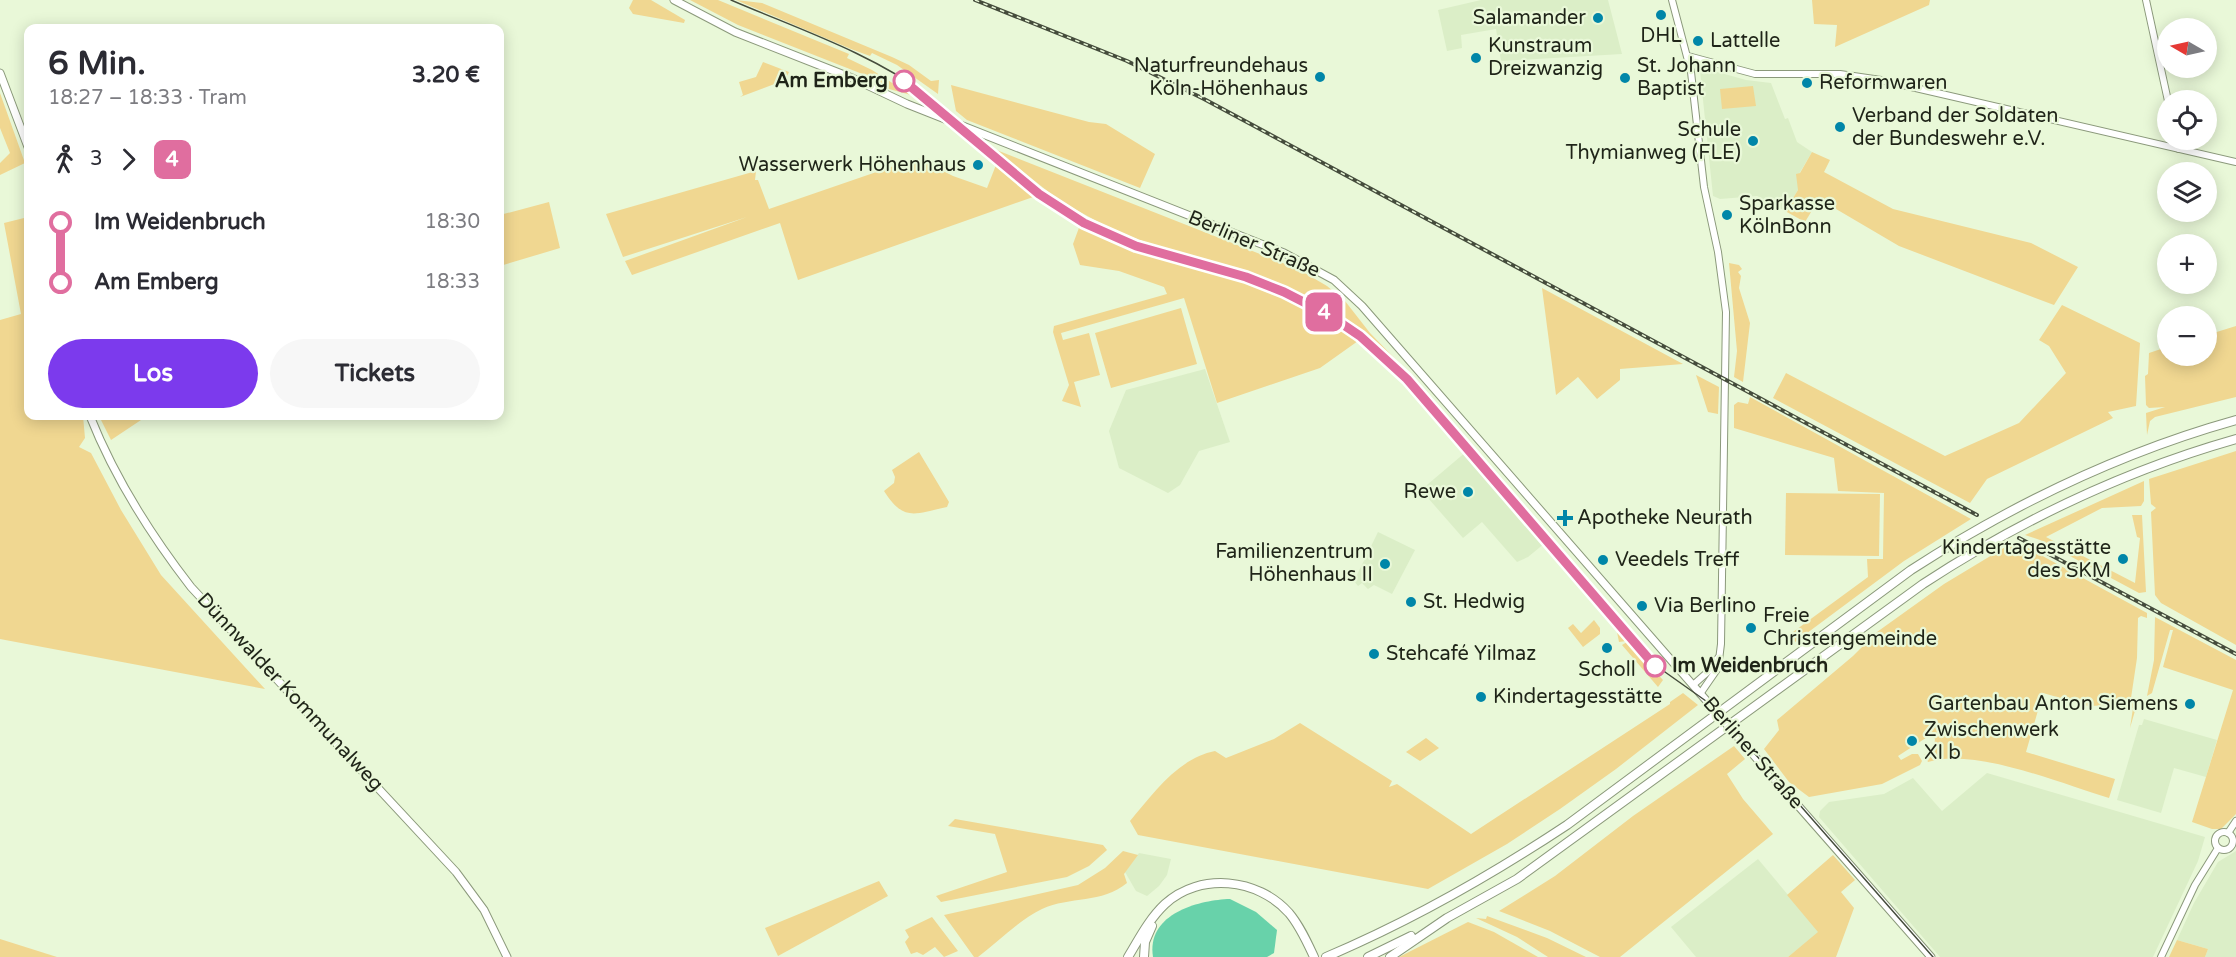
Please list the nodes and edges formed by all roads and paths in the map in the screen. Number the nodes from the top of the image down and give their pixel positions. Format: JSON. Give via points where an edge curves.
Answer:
{"nodes":[{"id":1,"x":674,"y":0,"type":"edge"},
{"id":2,"x":1672,"y":0,"type":"edge"},
{"id":3,"x":2146,"y":0,"type":"edge"},
{"id":4,"x":1688,"y":56,"type":"junction"},
{"id":5,"x":0,"y":73,"type":"edge"},
{"id":6,"x":2166,"y":90,"type":"edge"},
{"id":7,"x":24,"y":136,"type":"edge"},
{"id":8,"x":2157,"y":144,"type":"edge"},
{"id":9,"x":2183,"y":150,"type":"edge"},
{"id":10,"x":2236,"y":162,"type":"edge"},
{"id":11,"x":92,"y":420,"type":"edge"},
{"id":12,"x":2236,"y":420,"type":"edge"},
{"id":13,"x":2236,"y":439,"type":"edge"},
{"id":14,"x":1721,"y":652,"type":"junction"},
{"id":15,"x":1693,"y":685,"type":"junction"},
{"id":16,"x":1700,"y":694,"type":"junction"},
{"id":17,"x":2236,"y":821,"type":"edge"},
{"id":18,"x":2228,"y":833,"type":"junction"},
{"id":19,"x":2218,"y":848,"type":"junction"},
{"id":20,"x":1438,"y":923,"type":"junction"},
{"id":21,"x":1310,"y":955,"type":"edge"},
{"id":22,"x":507,"y":957,"type":"edge"},
{"id":23,"x":1128,"y":957,"type":"edge"},
{"id":24,"x":1144,"y":957,"type":"edge"},
{"id":25,"x":1326,"y":957,"type":"edge"},
{"id":26,"x":1368,"y":957,"type":"edge"},
{"id":27,"x":1390,"y":957,"type":"edge"},
{"id":28,"x":1931,"y":957,"type":"edge"},
{"id":29,"x":2161,"y":957,"type":"edge"}],
"edges":[{"from":1,"to":15,"type":"main road","name":"Berliner Straße","via":[[735,32],[1267,246],[1334,280],[1362,306]]},
{"from":2,"to":4,"type":"street"},
{"from":3,"to":6,"type":"street"},
{"from":4,"to":8,"type":"street","via":[[1755,74],[1840,74],[1881,80]]},
{"from":4,"to":14,"type":"street","via":[[1704,187],[1726,312]]},
{"from":5,"to":7,"type":"main road"},
{"from":9,"to":10,"type":"street"},
{"from":11,"to":22,"type":"main road","name":"Dünnwalder Kommunalweg","via":[[124,489],[165,553],[461,878],[484,910]]},
{"from":12,"to":25,"type":"highway","via":[[2121,457],[2008,510],[1911,570],[1519,857],[1441,902]]},
{"from":13,"to":20,"type":"highway","via":[[2125,476],[2058,505],[1982,546],[1915,590],[1517,879]]},
{"from":14,"to":15,"type":"street","via":[[1710,670]]},
{"from":14,"to":16,"type":"street","via":[[1715,674]]},
{"from":15,"to":16,"type":"main road","name":"Berliner Straße"},
{"from":16,"to":28,"type":"main road","name":"Berliner Straße","bridge":true},
{"from":17,"to":18,"type":"street"},
{"from":18,"to":19,"type":"street","via":[[2217,836]]},
{"from":18,"to":19,"type":"street","via":[[2231,847]]},
{"from":19,"to":29,"type":"street","via":[[2194,885]]},
{"from":20,"to":26,"type":"highway"},
{"from":20,"to":27,"type":"highway"},
{"from":21,"to":23,"type":"highway","via":[[1294,919],[1274,899],[1250,887],[1222,883],[1195,887],[1171,899],[1148,924]]},
{"from":21,"to":24,"type":"highway","via":[[1290,922],[1273,905],[1253,893],[1221,887],[1194,892],[1169,907],[1148,934]]}]}
